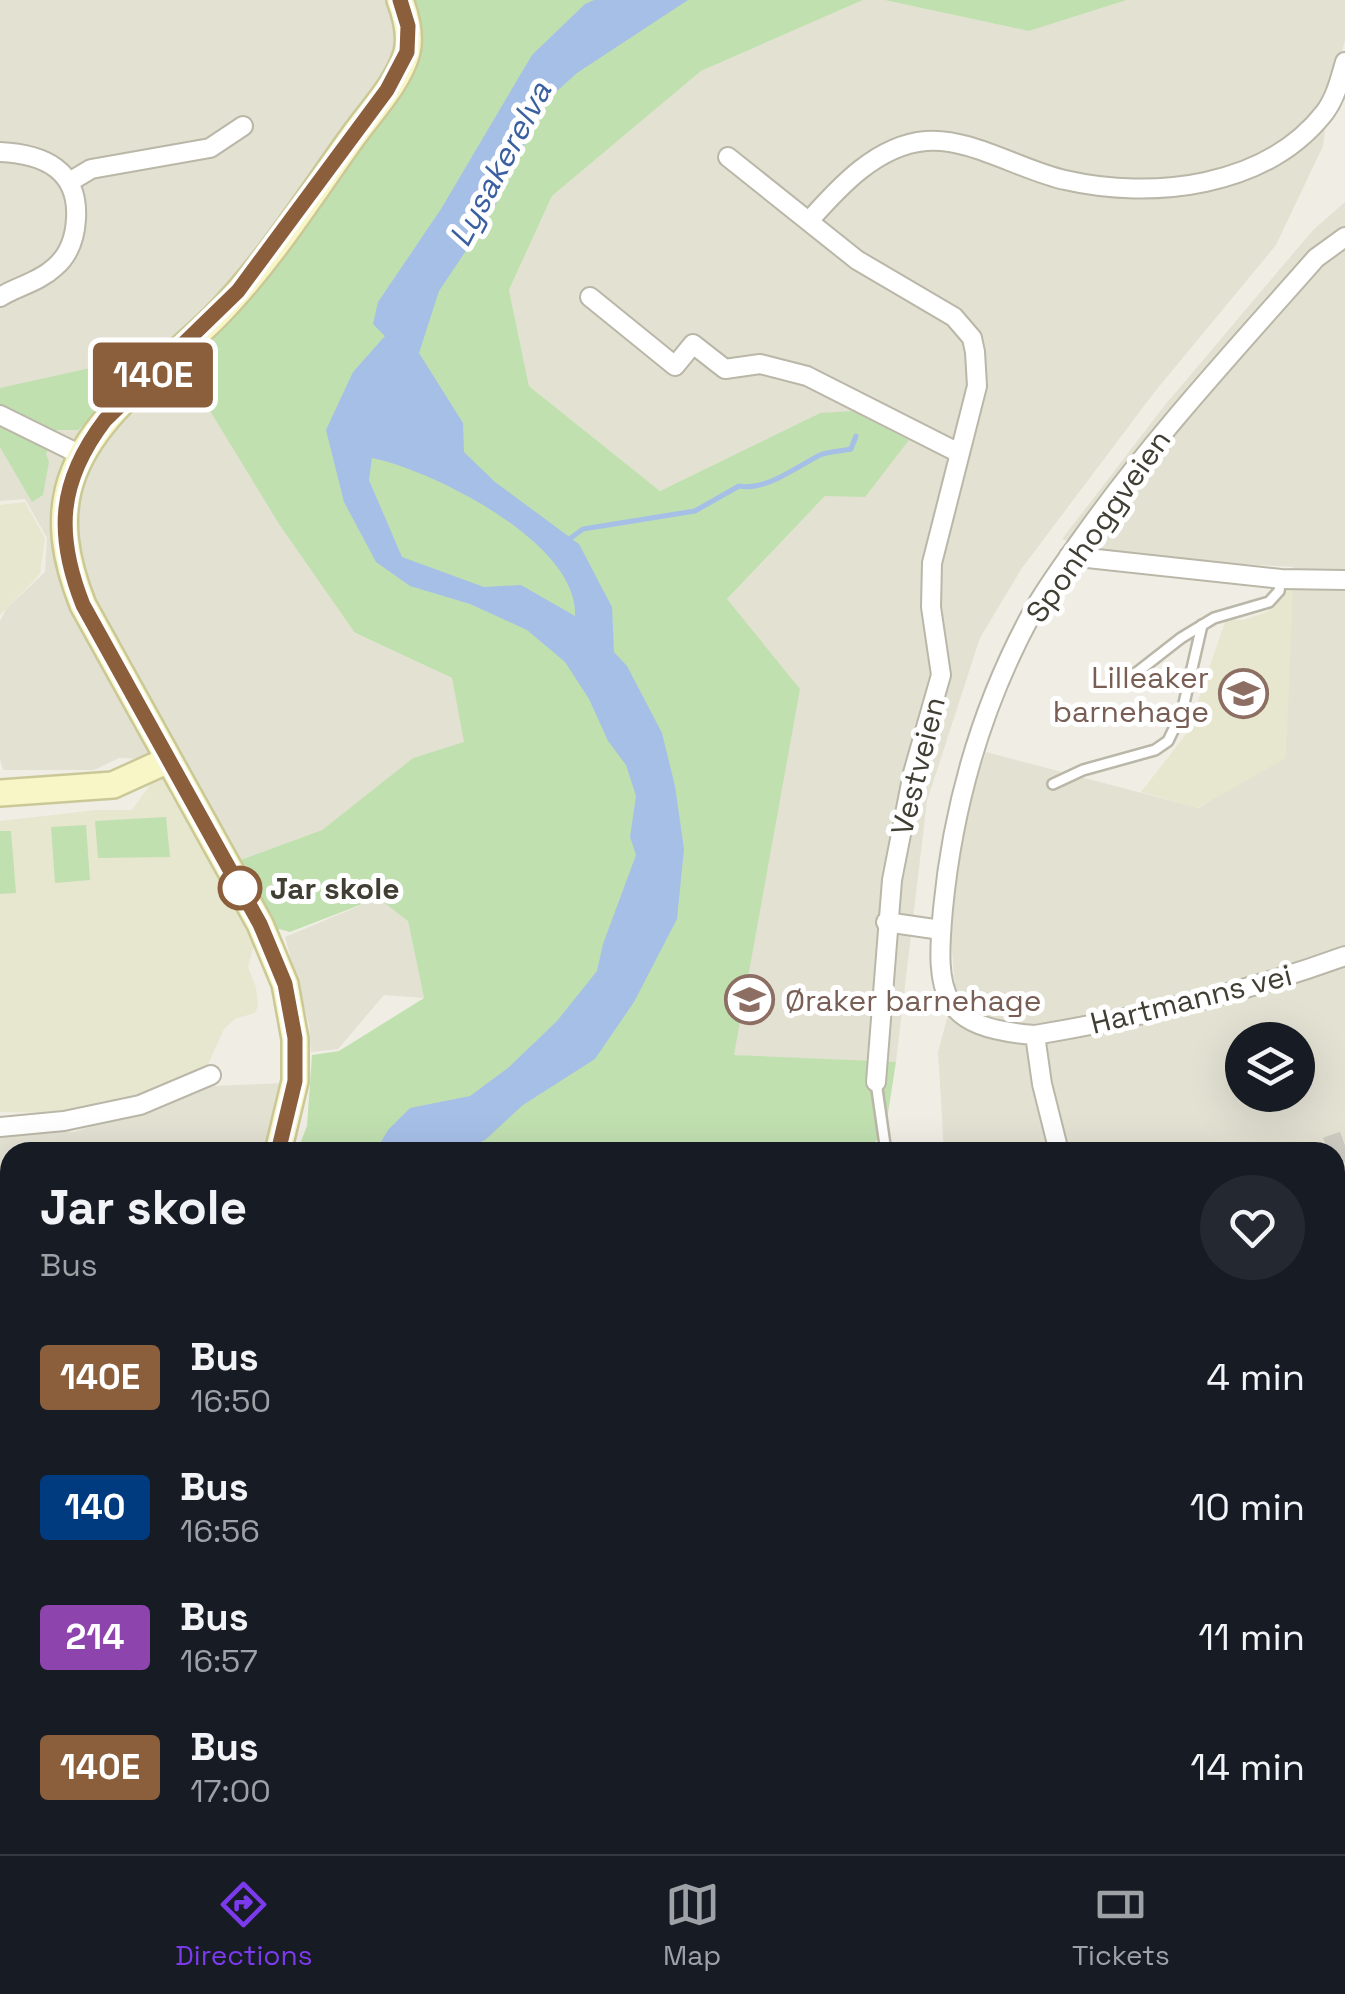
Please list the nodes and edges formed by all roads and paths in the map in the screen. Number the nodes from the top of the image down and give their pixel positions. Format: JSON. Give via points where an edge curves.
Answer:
{"nodes":[{"id":1,"x":400,"y":0,"type":"edge"},
{"id":2,"x":1345,"y":62,"type":"edge"},
{"id":3,"x":243,"y":126,"type":"dead end"},
{"id":4,"x":0,"y":152,"type":"edge"},
{"id":5,"x":728,"y":156,"type":"dead end"},
{"id":6,"x":71,"y":182,"type":"junction"},
{"id":7,"x":810,"y":222,"type":"junction"},
{"id":8,"x":1345,"y":237,"type":"edge"},
{"id":9,"x":0,"y":297,"type":"edge"},
{"id":10,"x":590,"y":297,"type":"dead end"},
{"id":11,"x":0,"y":415,"type":"edge"},
{"id":12,"x":958,"y":453,"type":"junction"},
{"id":13,"x":81,"y":455,"type":"junction"},
{"id":14,"x":1070,"y":556,"type":"junction"},
{"id":15,"x":1281,"y":579,"type":"junction"},
{"id":16,"x":1345,"y":580,"type":"edge"},
{"id":17,"x":1202,"y":626,"type":"junction"},
{"id":18,"x":1130,"y":677,"type":"dead end"},
{"id":19,"x":168,"y":760,"type":"junction"},
{"id":20,"x":1053,"y":784,"type":"dead end"},
{"id":21,"x":0,"y":793,"type":"edge"},
{"id":22,"x":886,"y":922,"type":"junction"},
{"id":23,"x":941,"y":930,"type":"junction"},
{"id":24,"x":1345,"y":956,"type":"edge"},
{"id":25,"x":1035,"y":1035,"type":"junction"},
{"id":26,"x":211,"y":1075,"type":"dead end"},
{"id":27,"x":876,"y":1082,"type":"joint"},
{"id":28,"x":0,"y":1126,"type":"edge"},
{"id":29,"x":280,"y":1142,"type":"edge"},
{"id":30,"x":885,"y":1142,"type":"edge"},
{"id":31,"x":1057,"y":1142,"type":"edge"}],
"edges":[{"from":1,"to":13,"type":"main road","via":[[407,52],[387,90],[238,291],[105,420]]},
{"from":2,"to":7,"type":"street","via":[[1334,98],[1314,123],[1264,160],[1223,176],[1174,189],[1114,188],[926,141],[866,166]]},
{"from":3,"to":6,"type":"street","via":[[210,148],[91,170]]},
{"from":4,"to":6,"type":"street","via":[[40,160]]},
{"from":5,"to":7,"type":"street","name":"Vestveien"},
{"from":6,"to":9,"type":"street","via":[[77,204],[67,253],[55,268]]},
{"from":7,"to":12,"type":"street","name":"Vestveien","via":[[857,260],[954,316],[972,338],[977,386]]},
{"from":8,"to":14,"type":"street","name":"Sponhoggveien","via":[[1316,258],[1155,440]]},
{"from":10,"to":12,"type":"street","via":[[674,366],[693,344],[724,369],[760,364],[808,376]]},
{"from":11,"to":13,"type":"street"},
{"from":12,"to":22,"type":"street","name":"Vestveien","via":[[931,576],[941,676],[903,819]]},
{"from":13,"to":19,"type":"main road","via":[[64,515],[73,580]]},
{"from":14,"to":15,"type":"street"},
{"from":14,"to":23,"type":"street","name":"Sponhoggveien","via":[[1031,615],[974,749],[954,827]]},
{"from":15,"to":16,"type":"street"},
{"from":15,"to":17,"type":"lane","via":[[1269,602]]},
{"from":17,"to":18,"type":"lane"},
{"from":17,"to":20,"type":"lane","via":[[1182,712],[1168,741]]},
{"from":19,"to":21,"type":"main road","via":[[112,785]]},
{"from":19,"to":29,"type":"main road","via":[[260,924],[285,984],[295,1081]]},
{"from":22,"to":23,"type":"street"},
{"from":22,"to":27,"type":"street","name":"Vestveien"},
{"from":23,"to":25,"type":"street","name":"Sponhoggveien","via":[[944,992],[960,1013],[984,1027]]},
{"from":24,"to":25,"type":"street","name":"Hartmanns vei","via":[[1217,999]]},
{"from":25,"to":31,"type":"street"},
{"from":26,"to":28,"type":"street","via":[[140,1106]]},
{"from":27,"to":30,"type":"lane"}]}
